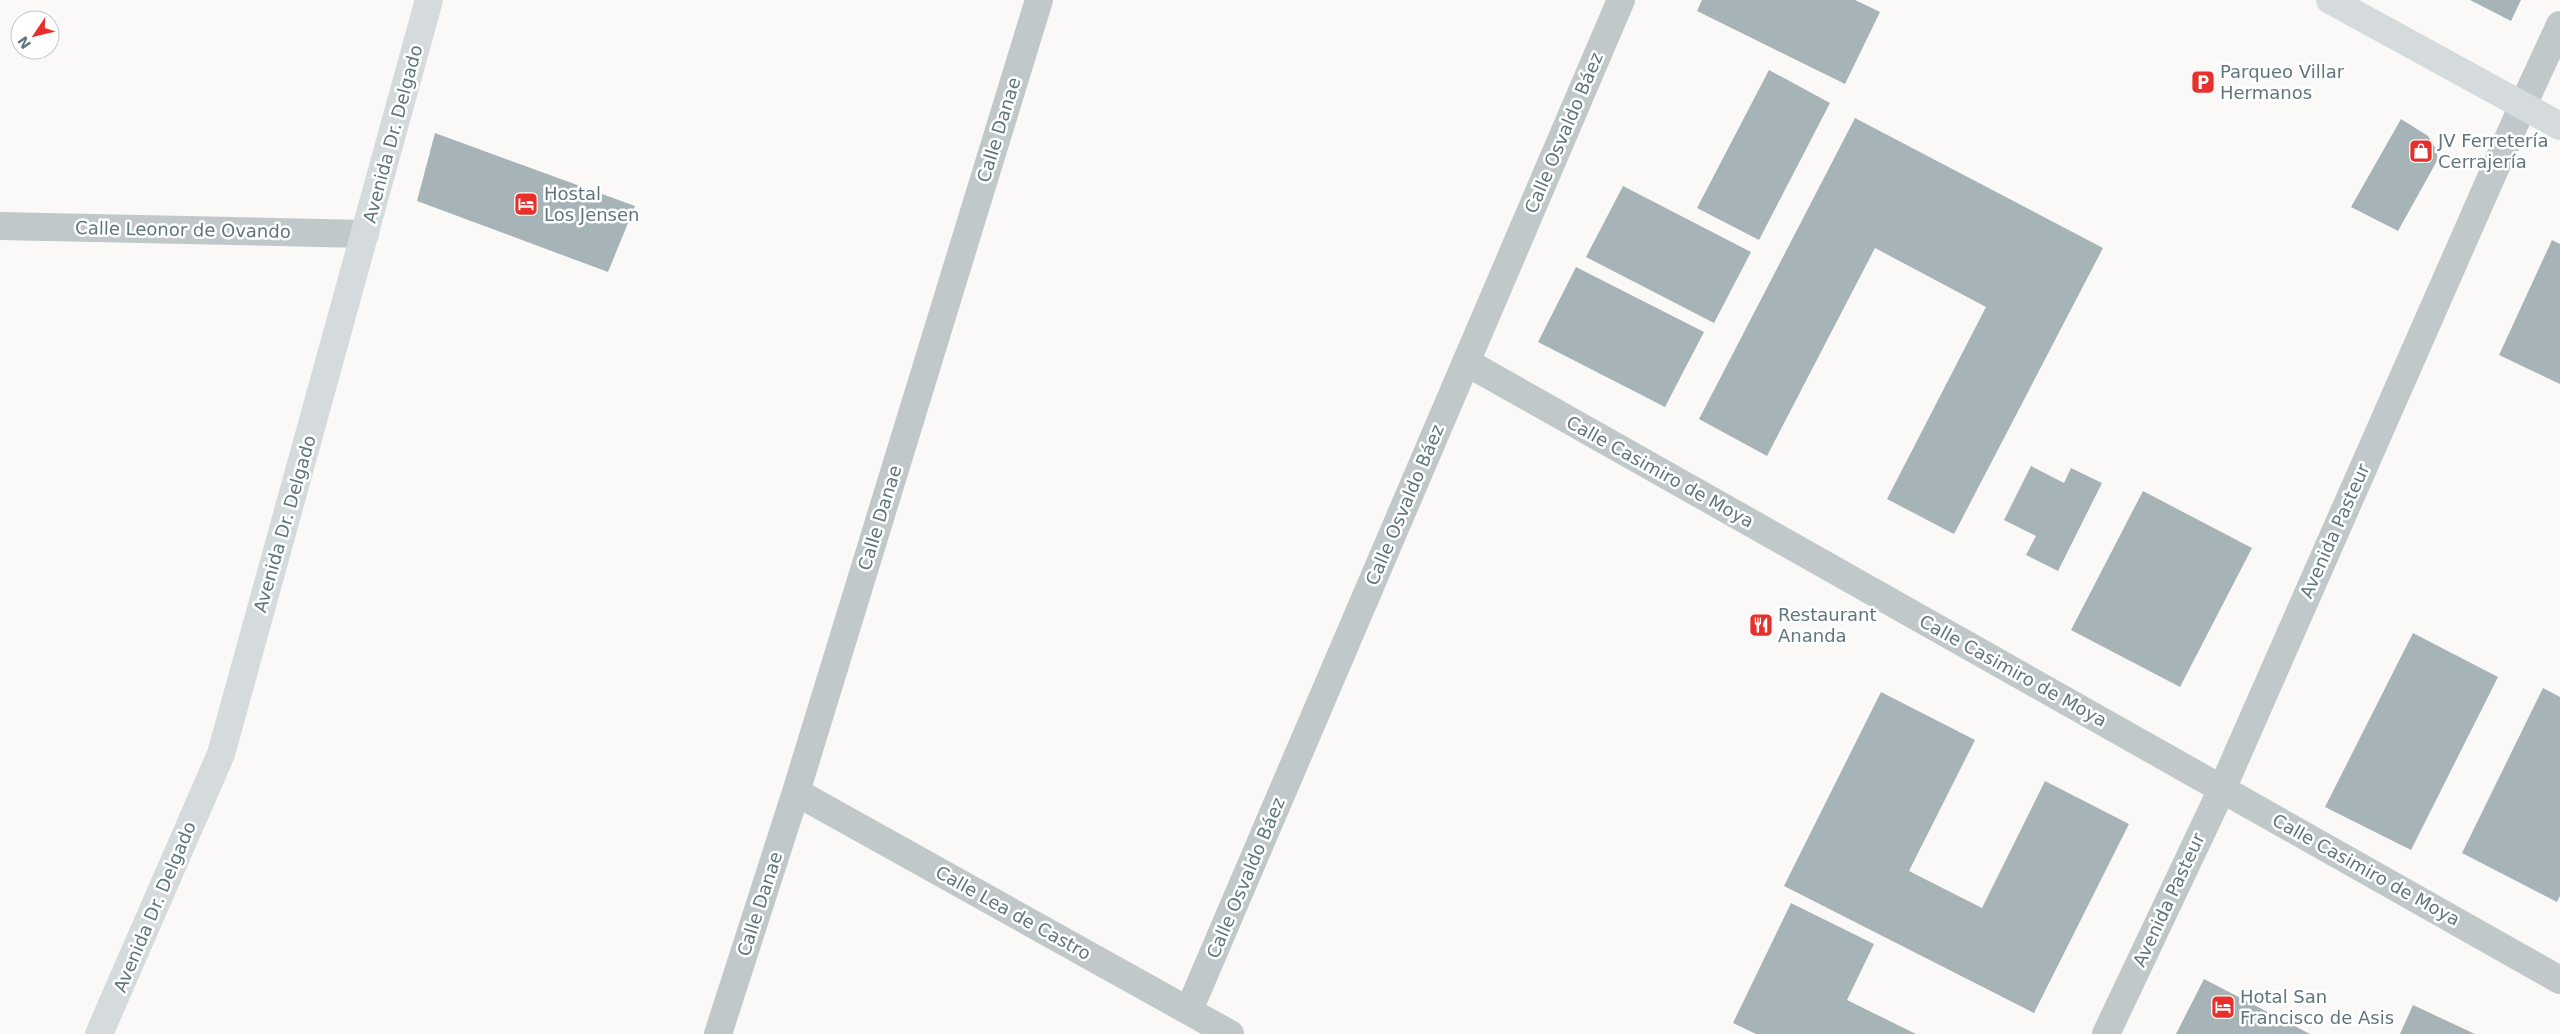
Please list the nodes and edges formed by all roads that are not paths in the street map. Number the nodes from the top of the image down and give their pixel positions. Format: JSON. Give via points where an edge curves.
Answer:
{"nodes":[{"id":1,"x":429,"y":0,"type":"edge"},
{"id":2,"x":1039,"y":0,"type":"edge"},
{"id":3,"x":1621,"y":0,"type":"edge"},
{"id":4,"x":2330,"y":0,"type":"edge"},
{"id":5,"x":2560,"y":25,"type":"edge"},
{"id":6,"x":2523,"y":105,"type":"junction"},
{"id":7,"x":2560,"y":126,"type":"edge"},
{"id":8,"x":0,"y":226,"type":"edge"},
{"id":9,"x":365,"y":234,"type":"junction"},
{"id":10,"x":1466,"y":362,"type":"junction"},
{"id":11,"x":2222,"y":789,"type":"junction"},
{"id":12,"x":796,"y":792,"type":"junction"},
{"id":13,"x":2560,"y":980,"type":"edge"},
{"id":14,"x":1189,"y":1010,"type":"junction"},
{"id":15,"x":99,"y":1034,"type":"edge"},
{"id":16,"x":718,"y":1034,"type":"edge"},
{"id":17,"x":1230,"y":1034,"type":"edge"},
{"id":18,"x":2106,"y":1034,"type":"edge"}],
"edges":[{"from":1,"to":9,"type":"main road","name":"Avenida Dr. Delgado"},
{"from":2,"to":12,"type":"street","name":"Calle Danae"},
{"from":3,"to":10,"type":"street","name":"Calle Osvaldo Báez"},
{"from":4,"to":6,"type":"main road"},
{"from":5,"to":6,"type":"street","name":"Avenida Pasteur"},
{"from":6,"to":7,"type":"main road"},
{"from":6,"to":11,"type":"street","name":"Avenida Pasteur"},
{"from":8,"to":9,"type":"street","name":"Calle Leonor de Ovando"},
{"from":9,"to":15,"type":"main road","name":"Avenida Dr. Delgado","via":[[221,754]]},
{"from":10,"to":11,"type":"street","name":"Calle Casimiro de Moya"},
{"from":10,"to":14,"type":"street","name":"Calle Osvaldo Báez"},
{"from":11,"to":13,"type":"street","name":"Calle Casimiro de Moya"},
{"from":11,"to":18,"type":"street","name":"Avenida Pasteur"},
{"from":12,"to":14,"type":"street","name":"Calle Lea de Castro"},
{"from":12,"to":16,"type":"street","name":"Calle Danae"},
{"from":14,"to":17,"type":"street","name":"Calle Lea de Castro"}]}
